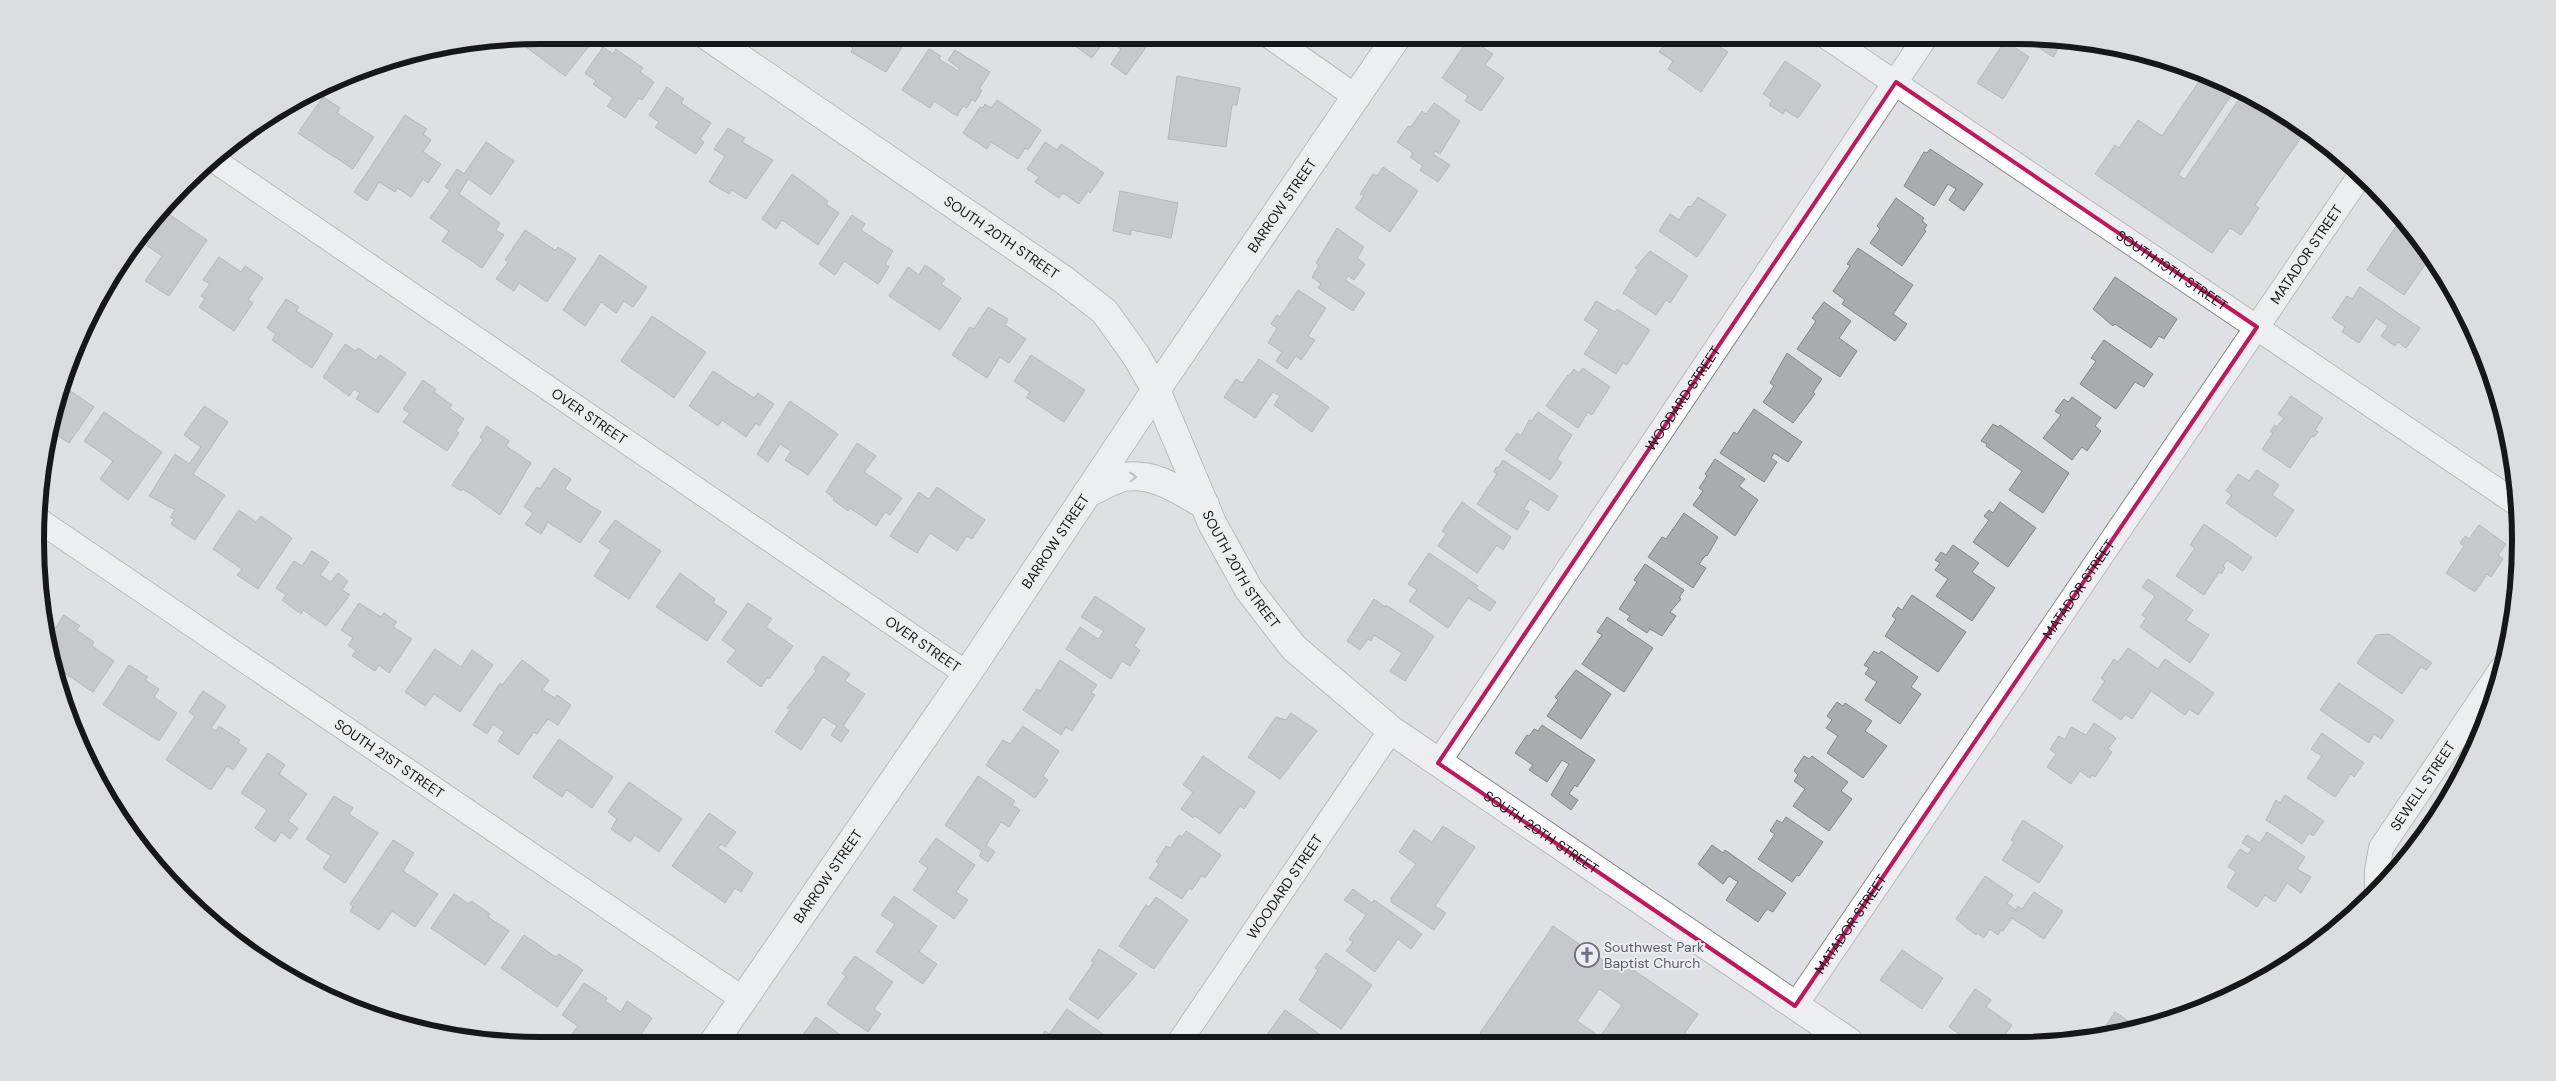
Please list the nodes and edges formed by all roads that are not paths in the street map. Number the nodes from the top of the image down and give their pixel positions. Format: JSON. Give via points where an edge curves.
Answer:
{"nodes":[{"id":1,"x":719,"y":44,"type":"edge"},
{"id":2,"x":1281,"y":44,"type":"edge"},
{"id":3,"x":1392,"y":44,"type":"edge"},
{"id":4,"x":1838,"y":44,"type":"edge"},
{"id":5,"x":1921,"y":44,"type":"edge"},
{"id":6,"x":1896,"y":82,"type":"junction"},
{"id":7,"x":1356,"y":97,"type":"junction"},
{"id":8,"x":218,"y":163,"type":"edge"},
{"id":9,"x":2357,"y":180,"type":"edge"},
{"id":10,"x":2257,"y":327,"type":"junction"},
{"id":11,"x":1156,"y":390,"type":"junction"},
{"id":12,"x":1087,"y":493,"type":"junction"},
{"id":13,"x":2510,"y":498,"type":"edge"},
{"id":14,"x":1205,"y":505,"type":"junction"},
{"id":15,"x":44,"y":524,"type":"edge"},
{"id":16,"x":967,"y":674,"type":"junction"},
{"id":17,"x":2490,"y":686,"type":"edge"},
{"id":18,"x":1391,"y":730,"type":"junction"},
{"id":19,"x":1438,"y":763,"type":"junction"},
{"id":20,"x":2377,"y":881,"type":"edge"},
{"id":21,"x":743,"y":999,"type":"junction"},
{"id":22,"x":1795,"y":1006,"type":"junction"},
{"id":23,"x":717,"y":1037,"type":"edge"},
{"id":24,"x":1183,"y":1037,"type":"edge"},
{"id":25,"x":1842,"y":1037,"type":"edge"}],
"edges":[{"from":1,"to":11,"type":"street","name":"SOUTH 20TH STREET","via":[[1071,285],[1104,312],[1136,354]]},
{"from":2,"to":7,"type":"street"},
{"from":3,"to":7,"type":"street","name":"BARROW STREET"},
{"from":4,"to":6,"type":"street","name":"SOUTH 19TH STREET"},
{"from":5,"to":6,"type":"street","name":"WOODARD STREET"},
{"from":6,"to":10,"type":"street","name":"SOUTH 19TH STREET"},
{"from":6,"to":19,"type":"street","name":"WOODARD STREET"},
{"from":7,"to":11,"type":"street","name":"BARROW STREET"},
{"from":8,"to":16,"type":"street","name":"OVER STREET"},
{"from":9,"to":10,"type":"street","name":"MATADOR STREET"},
{"from":10,"to":13,"type":"street","name":"SOUTH 19TH STREET"},
{"from":10,"to":22,"type":"street","name":"MATADOR STREET"},
{"from":11,"to":12,"type":"street","name":"BARROW STREET"},
{"from":11,"to":14,"type":"street","name":"SOUTH 20TH STREET"},
{"from":12,"to":14,"type":"street","one_way":true,"via":[[1123,477],[1141,477],[1159,480]]},
{"from":12,"to":16,"type":"street","name":"BARROW STREET"},
{"from":14,"to":18,"type":"street","name":"SOUTH 20TH STREET","via":[[1249,590],[1294,648]]},
{"from":15,"to":21,"type":"street","name":"SOUTH 21ST STREET"},
{"from":16,"to":21,"type":"street","name":"BARROW STREET"},
{"from":17,"to":20,"type":"street","name":"SEWELL STREET","via":[[2381,848]]},
{"from":18,"to":19,"type":"street","name":"SOUTH 20TH STREET"},
{"from":18,"to":24,"type":"street","name":"WOODARD STREET"},
{"from":19,"to":22,"type":"street","name":"SOUTH 20TH STREET"},
{"from":21,"to":23,"type":"street","name":"BARROW STREET"},
{"from":22,"to":25,"type":"street","name":"SOUTH 20TH STREET"}]}
